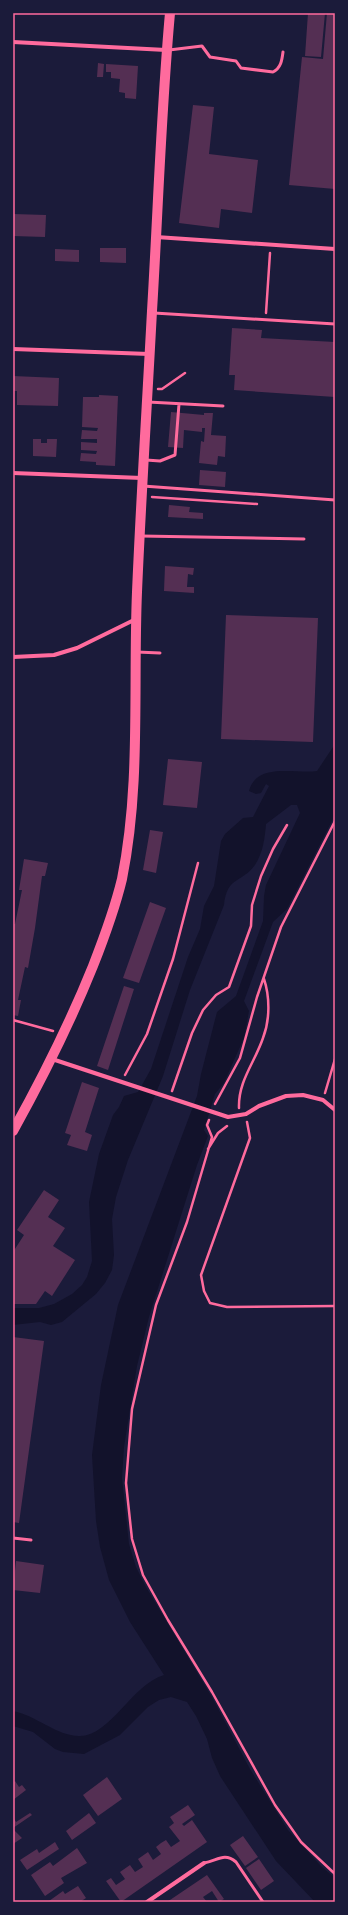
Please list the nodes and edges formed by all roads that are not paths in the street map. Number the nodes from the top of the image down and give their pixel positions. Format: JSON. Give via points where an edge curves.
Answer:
{"nodes":[{"id":1,"x":170,"y":13,"type":"edge"},
{"id":2,"x":13,"y":42,"type":"edge"},
{"id":3,"x":167,"y":50,"type":"junction"},
{"id":4,"x":283,"y":52,"type":"dead end"},
{"id":5,"x":156,"y":237,"type":"junction"},
{"id":6,"x":335,"y":249,"type":"edge"},
{"id":7,"x":152,"y":313,"type":"junction"},
{"id":8,"x":335,"y":324,"type":"edge"},
{"id":9,"x":13,"y":348,"type":"edge"},
{"id":10,"x":149,"y":354,"type":"junction"},
{"id":11,"x":146,"y":402,"type":"junction"},
{"id":12,"x":179,"y":404,"type":"junction"},
{"id":13,"x":223,"y":406,"type":"dead end"},
{"id":14,"x":144,"y":460,"type":"junction"},
{"id":15,"x":13,"y":472,"type":"edge"},
{"id":16,"x":142,"y":487,"type":"junction"},
{"id":17,"x":335,"y":500,"type":"edge"},
{"id":18,"x":140,"y":536,"type":"junction"},
{"id":19,"x":304,"y":539,"type":"dead end"},
{"id":20,"x":136,"y":619,"type":"junction"},
{"id":21,"x":136,"y":652,"type":"junction"},
{"id":22,"x":160,"y":653,"type":"dead end"},
{"id":23,"x":13,"y":657,"type":"edge"},
{"id":24,"x":52,"y":1059,"type":"junction"},
{"id":25,"x":335,"y":1110,"type":"edge"},
{"id":26,"x":13,"y":1131,"type":"edge"},
{"id":27,"x":13,"y":1538,"type":"edge"},
{"id":28,"x":31,"y":1540,"type":"dead end"},
{"id":29,"x":204,"y":1863,"type":"joint"},
{"id":30,"x":147,"y":1902,"type":"edge"},
{"id":31,"x":263,"y":1902,"type":"edge"}],
"edges":[{"from":1,"to":3,"type":"main road"},
{"from":2,"to":3,"type":"street"},
{"from":3,"to":4,"type":"lane","via":[[202,46],[210,57],[236,61],[241,68],[273,72],[281,64]]},
{"from":3,"to":5,"type":"main road","via":[[158,167]]},
{"from":5,"to":6,"type":"street"},
{"from":5,"to":7,"type":"main road"},
{"from":7,"to":8,"type":"lane"},
{"from":7,"to":10,"type":"main road"},
{"from":9,"to":10,"type":"street"},
{"from":10,"to":11,"type":"main road"},
{"from":11,"to":12,"type":"lane"},
{"from":11,"to":14,"type":"main road"},
{"from":12,"to":13,"type":"lane"},
{"from":12,"to":14,"type":"lane","via":[[175,455],[160,461]]},
{"from":14,"to":16,"type":"main road"},
{"from":15,"to":16,"type":"street"},
{"from":16,"to":17,"type":"lane"},
{"from":16,"to":18,"type":"main road"},
{"from":18,"to":19,"type":"lane"},
{"from":18,"to":20,"type":"main road"},
{"from":20,"to":21,"type":"main road"},
{"from":20,"to":23,"type":"street","via":[[77,648],[54,655]]},
{"from":21,"to":22,"type":"lane"},
{"from":21,"to":24,"type":"main road","via":[[131,824],[121,880],[104,937],[73,1015]]},
{"from":24,"to":25,"type":"street","via":[[228,1117],[246,1114],[286,1096],[303,1095],[323,1100]]},
{"from":24,"to":26,"type":"main road"},
{"from":27,"to":28,"type":"lane"},
{"from":29,"to":30,"type":"street"},
{"from":29,"to":31,"type":"lane","via":[[230,1857]]}]}
